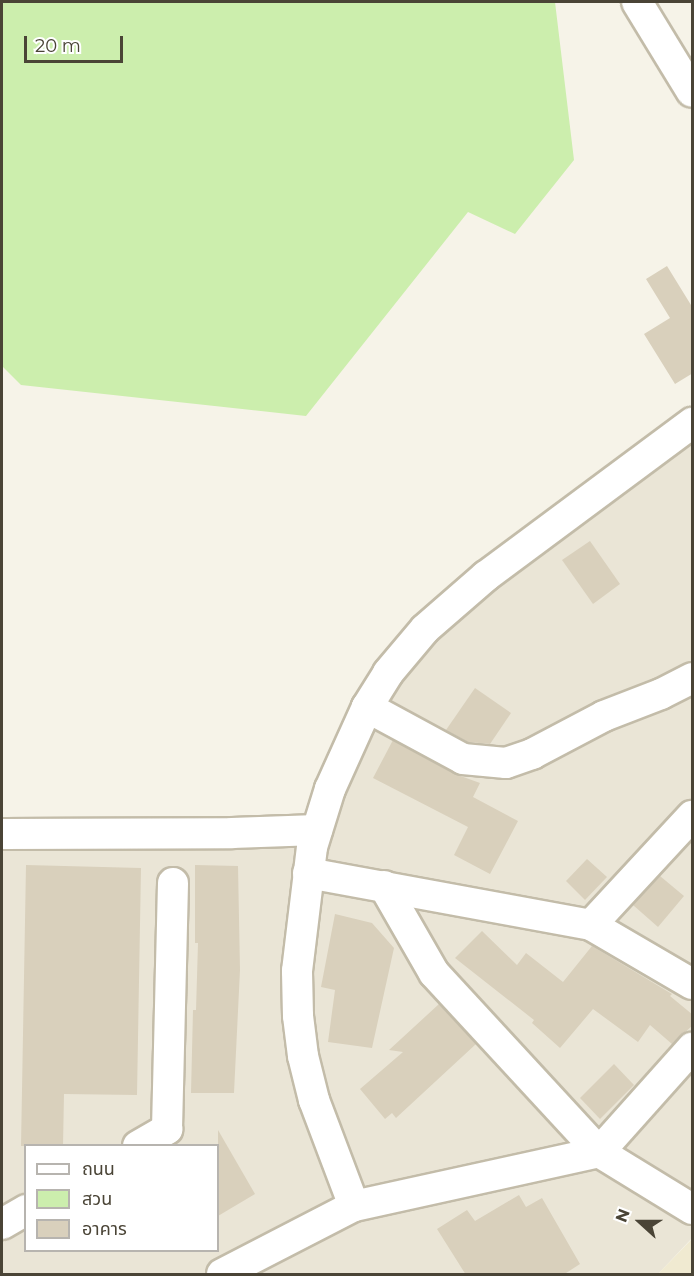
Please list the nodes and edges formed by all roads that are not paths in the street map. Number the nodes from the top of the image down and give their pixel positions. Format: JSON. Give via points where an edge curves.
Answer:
{"nodes":[{"id":1,"x":637,"y":2,"type":"edge"},
{"id":2,"x":693,"y":92,"type":"edge"},
{"id":3,"x":693,"y":423,"type":"edge"},
{"id":4,"x":693,"y":678,"type":"edge"},
{"id":5,"x":367,"y":707,"type":"junction"},
{"id":6,"x":693,"y":816,"type":"edge"},
{"id":7,"x":317,"y":830,"type":"junction"},
{"id":8,"x":2,"y":834,"type":"edge"},
{"id":9,"x":308,"y":873,"type":"junction"},
{"id":10,"x":172,"y":883,"type":"dead end"},
{"id":11,"x":384,"y":886,"type":"junction"},
{"id":12,"x":591,"y":925,"type":"junction"},
{"id":13,"x":693,"y":984,"type":"edge"},
{"id":14,"x":693,"y":1048,"type":"edge"},
{"id":15,"x":141,"y":1144,"type":"edge"},
{"id":16,"x":599,"y":1152,"type":"junction"},
{"id":17,"x":354,"y":1206,"type":"junction"},
{"id":18,"x":693,"y":1209,"type":"edge"},
{"id":19,"x":222,"y":1275,"type":"edge"}],
"edges":[{"from":1,"to":2,"type":"street"},
{"from":3,"to":5,"type":"street","via":[[486,576],[425,629],[388,673]]},
{"from":4,"to":5,"type":"street","via":[[506,763],[463,759]]},
{"from":5,"to":7,"type":"street","via":[[330,789]]},
{"from":6,"to":12,"type":"street"},
{"from":7,"to":8,"type":"street"},
{"from":7,"to":9,"type":"street"},
{"from":9,"to":11,"type":"street"},
{"from":9,"to":17,"type":"street","via":[[297,971],[303,1056],[314,1100]]},
{"from":10,"to":15,"type":"street","via":[[167,1129]]},
{"from":11,"to":12,"type":"street"},
{"from":11,"to":16,"type":"street","via":[[434,973]]},
{"from":12,"to":13,"type":"street"},
{"from":14,"to":16,"type":"street"},
{"from":16,"to":17,"type":"street"},
{"from":16,"to":18,"type":"street"},
{"from":17,"to":19,"type":"street"}]}
